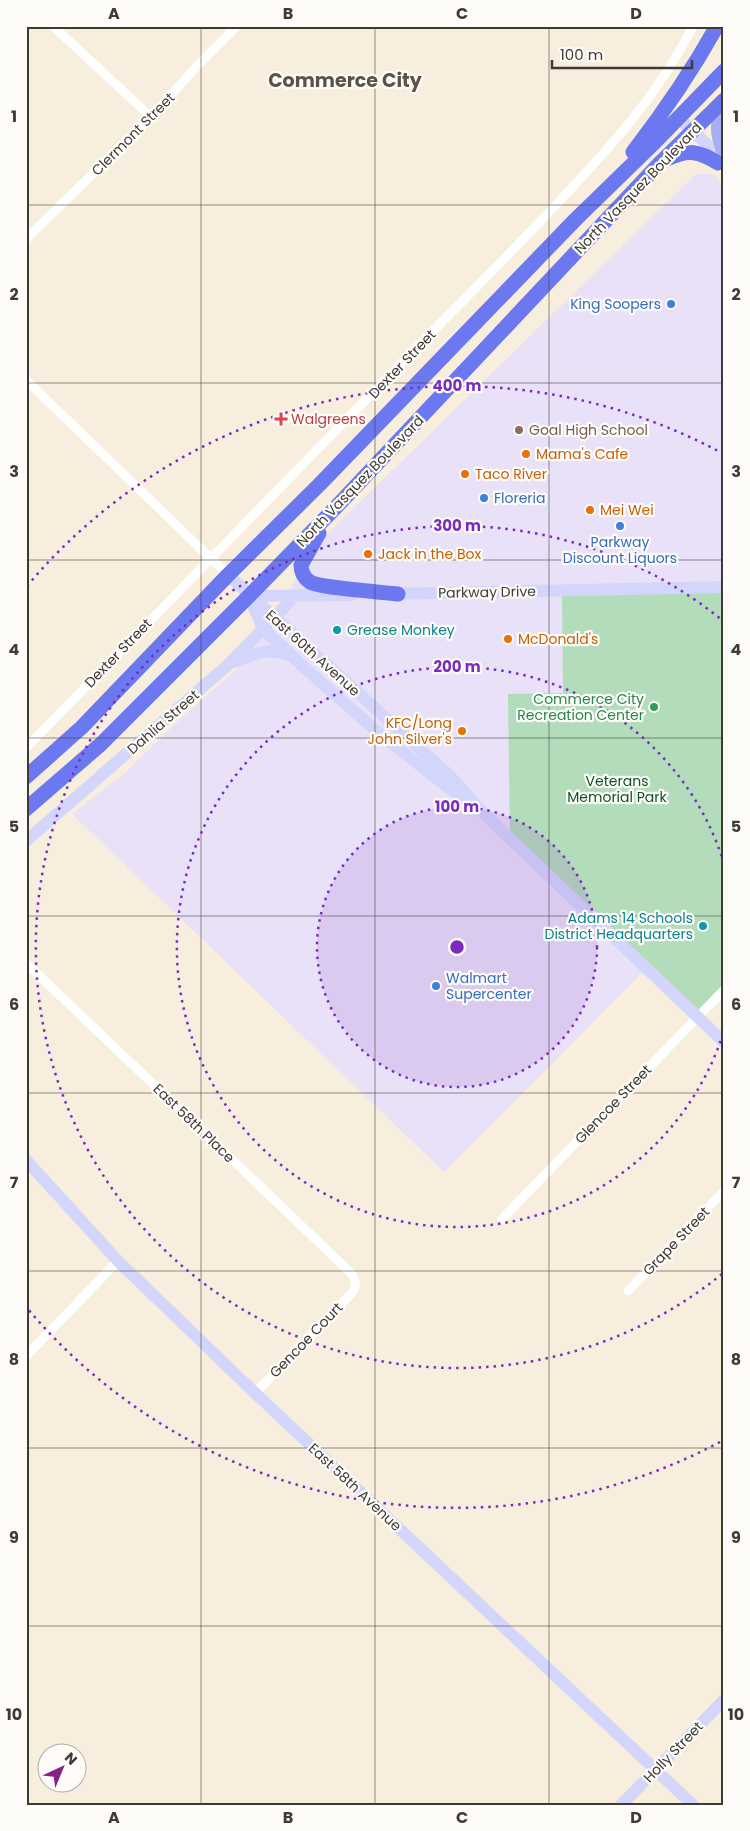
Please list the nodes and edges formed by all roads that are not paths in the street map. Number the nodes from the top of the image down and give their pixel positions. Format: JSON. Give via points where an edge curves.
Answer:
{"nodes":[{"id":1,"x":53,"y":26,"type":"edge"},
{"id":2,"x":237,"y":26,"type":"edge"},
{"id":3,"x":693,"y":26,"type":"edge"},
{"id":4,"x":717,"y":26,"type":"edge"},
{"id":5,"x":724,"y":71,"type":"edge"},
{"id":6,"x":724,"y":100,"type":"edge"},
{"id":7,"x":724,"y":106,"type":"edge"},
{"id":8,"x":151,"y":117,"type":"junction"},
{"id":9,"x":688,"y":127,"type":"junction"},
{"id":10,"x":721,"y":159,"type":"edge"},
{"id":11,"x":661,"y":162,"type":"junction"},
{"id":12,"x":575,"y":220,"type":"junction"},
{"id":13,"x":26,"y":239,"type":"edge"},
{"id":14,"x":26,"y":380,"type":"edge"},
{"id":15,"x":338,"y":505,"type":"junction"},
{"id":16,"x":210,"y":558,"type":"junction"},
{"id":17,"x":228,"y":575,"type":"junction"},
{"id":18,"x":724,"y":587,"type":"edge"},
{"id":19,"x":398,"y":594,"type":"junction"},
{"id":20,"x":249,"y":596,"type":"junction"},
{"id":21,"x":295,"y":596,"type":"junction"},
{"id":22,"x":274,"y":617,"type":"junction"},
{"id":23,"x":263,"y":629,"type":"junction"},
{"id":24,"x":294,"y":658,"type":"junction"},
{"id":25,"x":229,"y":664,"type":"junction"},
{"id":26,"x":26,"y":748,"type":"edge"},
{"id":27,"x":26,"y":777,"type":"edge"},
{"id":28,"x":26,"y":809,"type":"edge"},
{"id":29,"x":485,"y":815,"type":"junction"},
{"id":30,"x":26,"y":841,"type":"edge"},
{"id":31,"x":26,"y":963,"type":"edge"},
{"id":32,"x":724,"y":990,"type":"edge"},
{"id":33,"x":698,"y":1017,"type":"junction"},
{"id":34,"x":724,"y":1042,"type":"edge"},
{"id":35,"x":26,"y":1160,"type":"edge"},
{"id":36,"x":724,"y":1191,"type":"edge"},
{"id":37,"x":502,"y":1219,"type":"dead end"},
{"id":38,"x":118,"y":1261,"type":"junction"},
{"id":39,"x":356,"y":1286,"type":"joint"},
{"id":40,"x":628,"y":1291,"type":"dead end"},
{"id":41,"x":26,"y":1356,"type":"edge"},
{"id":42,"x":255,"y":1393,"type":"junction"},
{"id":43,"x":724,"y":1700,"type":"edge"},
{"id":44,"x":656,"y":1769,"type":"junction"},
{"id":45,"x":621,"y":1805,"type":"edge"},
{"id":46,"x":693,"y":1805,"type":"edge"}],
"edges":[{"from":1,"to":8,"type":"street"},
{"from":2,"to":8,"type":"street","name":"Clermont Street"},
{"from":3,"to":16,"type":"street","name":"Dexter Street","via":[[663,79],[605,153]]},
{"from":4,"to":12,"type":"highway","via":[[658,121]]},
{"from":5,"to":12,"type":"highway","name":"North Vasquez Boulevard"},
{"from":6,"to":9,"type":"highway","name":"North Vasquez Boulevard"},
{"from":7,"to":9,"type":"main road"},
{"from":7,"to":10,"type":"main road","via":[[717,126]]},
{"from":8,"to":13,"type":"street","name":"Clermont Street"},
{"from":9,"to":10,"type":"street"},
{"from":9,"to":11,"type":"highway","name":"North Vasquez Boulevard"},
{"from":10,"to":11,"type":"highway","via":[[683,152]]},
{"from":11,"to":15,"type":"highway","name":"North Vasquez Boulevard"},
{"from":12,"to":17,"type":"highway","name":"North Vasquez Boulevard"},
{"from":14,"to":16,"type":"street","name":"East 60th Avenue"},
{"from":15,"to":19,"type":"highway","via":[[302,561],[305,577],[312,583]]},
{"from":15,"to":20,"type":"highway","name":"North Vasquez Boulevard"},
{"from":16,"to":17,"type":"street","name":"East 60th Avenue"},
{"from":16,"to":26,"type":"street","name":"Dexter Street"},
{"from":17,"to":20,"type":"street","name":"East 60th Avenue"},
{"from":17,"to":27,"type":"highway","name":"North Vasquez Boulevard","via":[[82,727]]},
{"from":18,"to":19,"type":"street","name":"Parkway Drive"},
{"from":19,"to":21,"type":"street","name":"Parkway Drive"},
{"from":20,"to":21,"type":"street","name":"Parkway Drive"},
{"from":20,"to":22,"type":"street","name":"East 60th Avenue"},
{"from":20,"to":23,"type":"street","name":"East 60th Avenue"},
{"from":20,"to":28,"type":"highway","name":"North Vasquez Boulevard","via":[[101,744]]},
{"from":21,"to":22,"type":"street","name":"Dahlia Street"},
{"from":22,"to":23,"type":"street","name":"Dahlia Street"},
{"from":22,"to":29,"type":"street","name":"East 60th Avenue","via":[[450,776]]},
{"from":23,"to":24,"type":"street","name":"East 60th Avenue"},
{"from":23,"to":25,"type":"street","name":"Dahlia Street"},
{"from":24,"to":25,"type":"street","via":[[266,651]]},
{"from":24,"to":29,"type":"street","name":"East 60th Avenue","via":[[375,730],[442,785]]},
{"from":25,"to":30,"type":"street","name":"Dahlia Street"},
{"from":29,"to":33,"type":"street","name":"East 60th Avenue"},
{"from":31,"to":39,"type":"street","name":"East 58th Place","via":[[351,1273]]},
{"from":32,"to":33,"type":"street","name":"Glencoe Street"},
{"from":33,"to":34,"type":"street","name":"East 60th Avenue"},
{"from":33,"to":37,"type":"street","name":"Glencoe Street"},
{"from":35,"to":38,"type":"street","name":"East 58th Avenue"},
{"from":36,"to":40,"type":"street","name":"Grape Street"},
{"from":38,"to":41,"type":"street"},
{"from":38,"to":42,"type":"street","name":"East 58th Avenue"},
{"from":39,"to":42,"type":"street","name":"Gencoe Court"},
{"from":42,"to":44,"type":"street","name":"East 58th Avenue"},
{"from":43,"to":44,"type":"street","name":"Holly Street"},
{"from":44,"to":45,"type":"street","name":"Holly Street"},
{"from":44,"to":46,"type":"street","name":"East 58th Avenue"}]}
